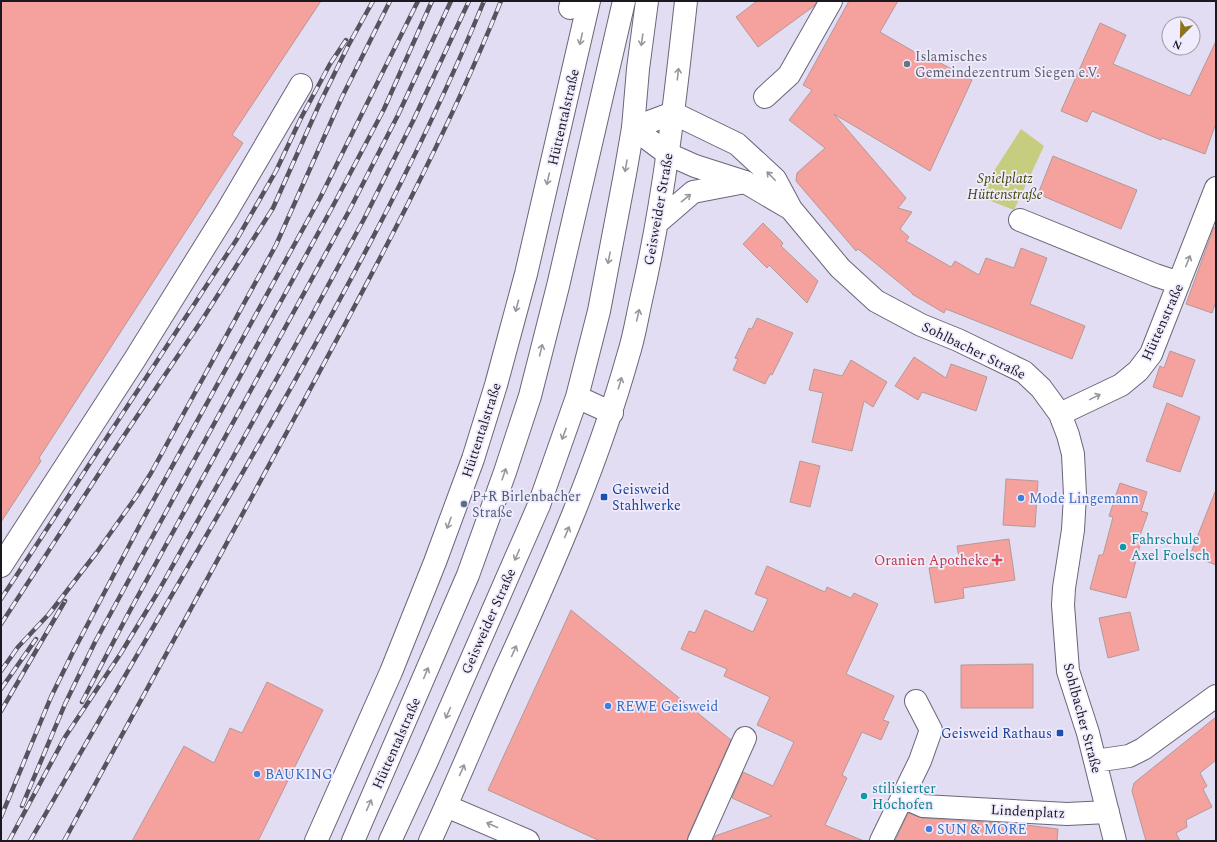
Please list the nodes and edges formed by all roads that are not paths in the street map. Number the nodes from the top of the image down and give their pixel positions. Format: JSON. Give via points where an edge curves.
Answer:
{"nodes":[{"id":1,"x":624,"y":1,"type":"edge"},
{"id":2,"x":647,"y":1,"type":"edge"},
{"id":3,"x":686,"y":1,"type":"edge"},
{"id":4,"x":831,"y":1,"type":"edge"},
{"id":5,"x":577,"y":3,"type":"edge"},
{"id":6,"x":301,"y":85,"type":"dead end"},
{"id":7,"x":765,"y":97,"type":"dead end"},
{"id":8,"x":673,"y":113,"type":"junction"},
{"id":9,"x":633,"y":128,"type":"junction"},
{"id":10,"x":668,"y":154,"type":"junction"},
{"id":11,"x":745,"y":182,"type":"junction"},
{"id":12,"x":1216,"y":188,"type":"edge"},
{"id":13,"x":791,"y":209,"type":"junction"},
{"id":14,"x":1020,"y":220,"type":"dead end"},
{"id":15,"x":657,"y":223,"type":"junction"},
{"id":16,"x":1179,"y":284,"type":"junction"},
{"id":17,"x":577,"y":397,"type":"junction"},
{"id":18,"x":612,"y":413,"type":"junction"},
{"id":19,"x":1060,"y":414,"type":"junction"},
{"id":20,"x":1,"y":566,"type":"edge"},
{"id":21,"x":1216,"y":696,"type":"edge"},
{"id":22,"x":916,"y":701,"type":"dead end"},
{"id":23,"x":745,"y":738,"type":"dead end"},
{"id":24,"x":1095,"y":761,"type":"junction"},
{"id":25,"x":902,"y":797,"type":"junction"},
{"id":26,"x":446,"y":806,"type":"junction"},
{"id":27,"x":1108,"y":812,"type":"junction"},
{"id":28,"x":316,"y":841,"type":"edge"},
{"id":29,"x":353,"y":841,"type":"edge"},
{"id":30,"x":390,"y":841,"type":"edge"},
{"id":31,"x":430,"y":841,"type":"edge"},
{"id":32,"x":528,"y":841,"type":"edge"},
{"id":33,"x":699,"y":841,"type":"edge"},
{"id":34,"x":881,"y":841,"type":"edge"},
{"id":35,"x":1115,"y":841,"type":"edge"}],
"edges":[{"from":29,"to":1,"type":"main road","name":"Hüttentalstraße","one_way":true,"via":[[468,575],[527,404],[558,286]]},
{"from":2,"to":9,"type":"main road","name":"Geisweider Straße","one_way":true},
{"from":8,"to":3,"type":"main road","name":"Geisweider Straße","one_way":true},
{"from":4,"to":7,"type":"main road","via":[[790,75]]},
{"from":5,"to":28,"type":"main road","name":"Hüttentalstraße","one_way":true,"via":[[526,274],[473,459],[391,672]]},
{"from":6,"to":20,"type":"main road","via":[[135,359]]},
{"from":8,"to":9,"type":"main road"},
{"from":8,"to":10,"type":"main road","name":"Geisweider Straße"},
{"from":13,"to":8,"type":"main road","name":"Sohlbacher Straße","one_way":true,"via":[[775,179],[737,144]]},
{"from":9,"to":10,"type":"main road","name":"Sohlbacher Straße"},
{"from":9,"to":17,"type":"main road","name":"Geisweider Straße","one_way":true,"via":[[599,311]]},
{"from":10,"to":11,"type":"main road","name":"Sohlbacher Straße","via":[[695,166]]},
{"from":10,"to":15,"type":"main road","name":"Geisweider Straße"},
{"from":11,"to":13,"type":"main road","name":"Sohlbacher Straße"},
{"from":15,"to":11,"type":"main road","one_way":true,"via":[[693,192]]},
{"from":16,"to":12,"type":"main road","name":"Hüttenstraße","one_way":true},
{"from":13,"to":19,"type":"main road","name":"Sohlbacher Straße","via":[[840,268],[876,301],[921,325],[1024,372],[1041,388]]},
{"from":14,"to":16,"type":"main road"},
{"from":18,"to":15,"type":"main road","name":"Geisweider Straße","one_way":true,"via":[[631,346]]},
{"from":19,"to":16,"type":"main road","name":"Hüttenstraße","one_way":true,"via":[[1121,385],[1138,371],[1151,354]]},
{"from":17,"to":18,"type":"main road"},
{"from":17,"to":30,"type":"main road","name":"Geisweider Straße","one_way":true,"via":[[539,505]]},
{"from":26,"to":18,"type":"main road","name":"Geisweider Straße","one_way":true,"via":[[572,519]]},
{"from":19,"to":24,"type":"main road","name":"Sohlbacher Straße","via":[[1073,454],[1075,496],[1063,605],[1068,671]]},
{"from":21,"to":24,"type":"main road","via":[[1143,749],[1129,756]]},
{"from":22,"to":25,"type":"main road","via":[[931,730],[920,761]]},
{"from":23,"to":33,"type":"main road"},
{"from":24,"to":27,"type":"main road","name":"Sohlbacher Straße"},
{"from":25,"to":27,"type":"main road","name":"Lindenplatz","via":[[923,806],[1067,814]]},
{"from":25,"to":34,"type":"main road"},
{"from":26,"to":31,"type":"main road","name":"Geisweider Straße"},
{"from":32,"to":26,"type":"main road","one_way":true},
{"from":27,"to":35,"type":"main road","name":"Sohlbacher Straße"}]}
